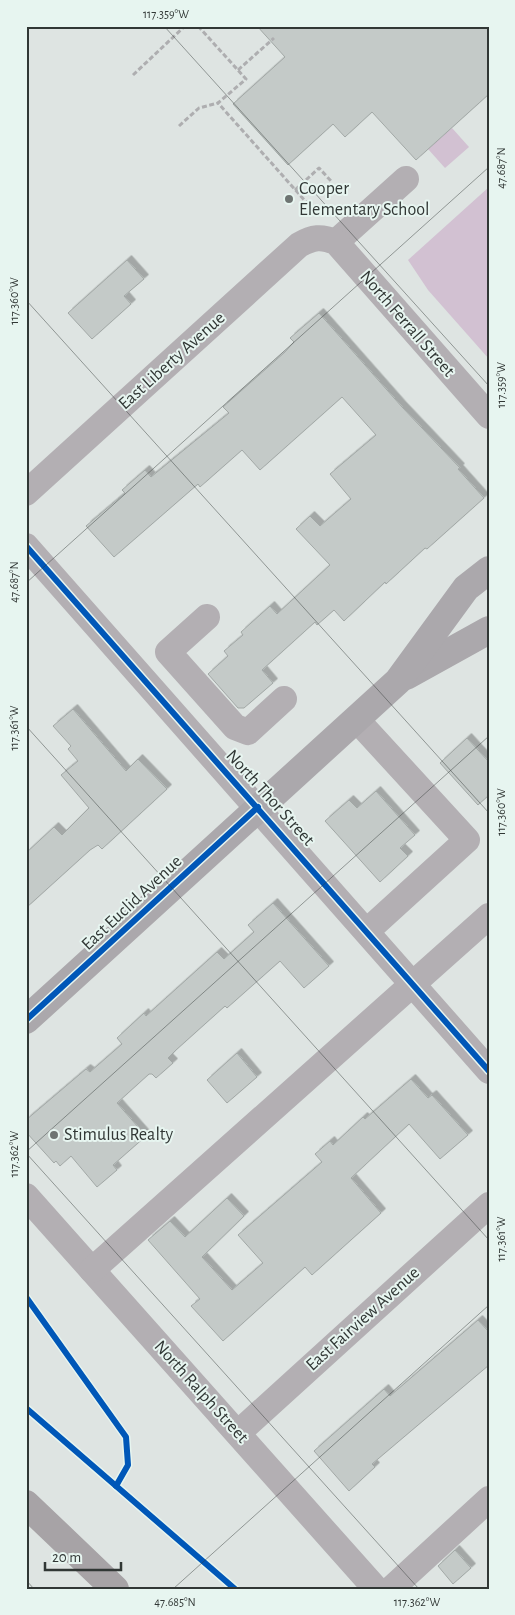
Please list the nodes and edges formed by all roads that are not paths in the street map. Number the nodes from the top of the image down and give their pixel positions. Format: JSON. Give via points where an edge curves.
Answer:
{"nodes":[{"id":1,"x":406,"y":179,"type":"dead end"},
{"id":2,"x":329,"y":239,"type":"junction"},
{"id":3,"x":489,"y":416,"type":"edge"},
{"id":4,"x":26,"y":494,"type":"edge"},
{"id":5,"x":26,"y":546,"type":"edge"},
{"id":6,"x":489,"y":570,"type":"edge"},
{"id":7,"x":207,"y":617,"type":"dead end"},
{"id":8,"x":489,"y":630,"type":"edge"},
{"id":9,"x":398,"y":681,"type":"junction"},
{"id":10,"x":284,"y":699,"type":"dead end"},
{"id":11,"x":356,"y":719,"type":"junction"},
{"id":12,"x":234,"y":727,"type":"junction"},
{"id":13,"x":208,"y":751,"type":"junction"},
{"id":14,"x":258,"y":807,"type":"junction"},
{"id":15,"x":489,"y":916,"type":"edge"},
{"id":16,"x":366,"y":930,"type":"junction"},
{"id":17,"x":413,"y":984,"type":"junction"},
{"id":18,"x":26,"y":1020,"type":"edge"},
{"id":19,"x":489,"y":1071,"type":"edge"},
{"id":20,"x":26,"y":1196,"type":"edge"},
{"id":21,"x":489,"y":1205,"type":"edge"},
{"id":22,"x":92,"y":1270,"type":"junction"},
{"id":23,"x":238,"y":1433,"type":"junction"},
{"id":24,"x":489,"y":1499,"type":"edge"},
{"id":25,"x":26,"y":1504,"type":"edge"},
{"id":26,"x":115,"y":1589,"type":"edge"},
{"id":27,"x":376,"y":1589,"type":"edge"},
{"id":28,"x":391,"y":1589,"type":"edge"}],
"edges":[{"from":1,"to":2,"type":"street"},
{"from":2,"to":3,"type":"street","name":"North Ferrall Street"},
{"from":2,"to":4,"type":"street","name":"East Liberty Avenue","via":[[309,239],[299,245]]},
{"from":5,"to":13,"type":"street","name":"North Thor Street"},
{"from":6,"to":9,"type":"main road","name":"East Euclid Avenue","via":[[466,588]]},
{"from":7,"to":12,"type":"street","via":[[168,652]]},
{"from":8,"to":9,"type":"main road","name":"East Euclid Avenue"},
{"from":9,"to":11,"type":"main road","name":"East Euclid Avenue"},
{"from":10,"to":12,"type":"street","via":[[248,732]]},
{"from":11,"to":14,"type":"main road","name":"East Euclid Avenue"},
{"from":11,"to":16,"type":"street","via":[[467,840]]},
{"from":12,"to":13,"type":"street"},
{"from":13,"to":14,"type":"street","name":"North Thor Street"},
{"from":14,"to":16,"type":"street","name":"North Thor Street"},
{"from":14,"to":18,"type":"main road","name":"East Euclid Avenue"},
{"from":15,"to":17,"type":"street"},
{"from":16,"to":17,"type":"street","name":"North Thor Street"},
{"from":17,"to":19,"type":"street","name":"North Thor Street"},
{"from":17,"to":22,"type":"street"},
{"from":20,"to":22,"type":"street","name":"North Ralph Street"},
{"from":21,"to":23,"type":"street","name":"East Fairview Avenue"},
{"from":22,"to":23,"type":"street","name":"North Ralph Street"},
{"from":23,"to":27,"type":"street","name":"North Ralph Street"},
{"from":24,"to":28,"type":"street"},
{"from":25,"to":26,"type":"highway"}]}
